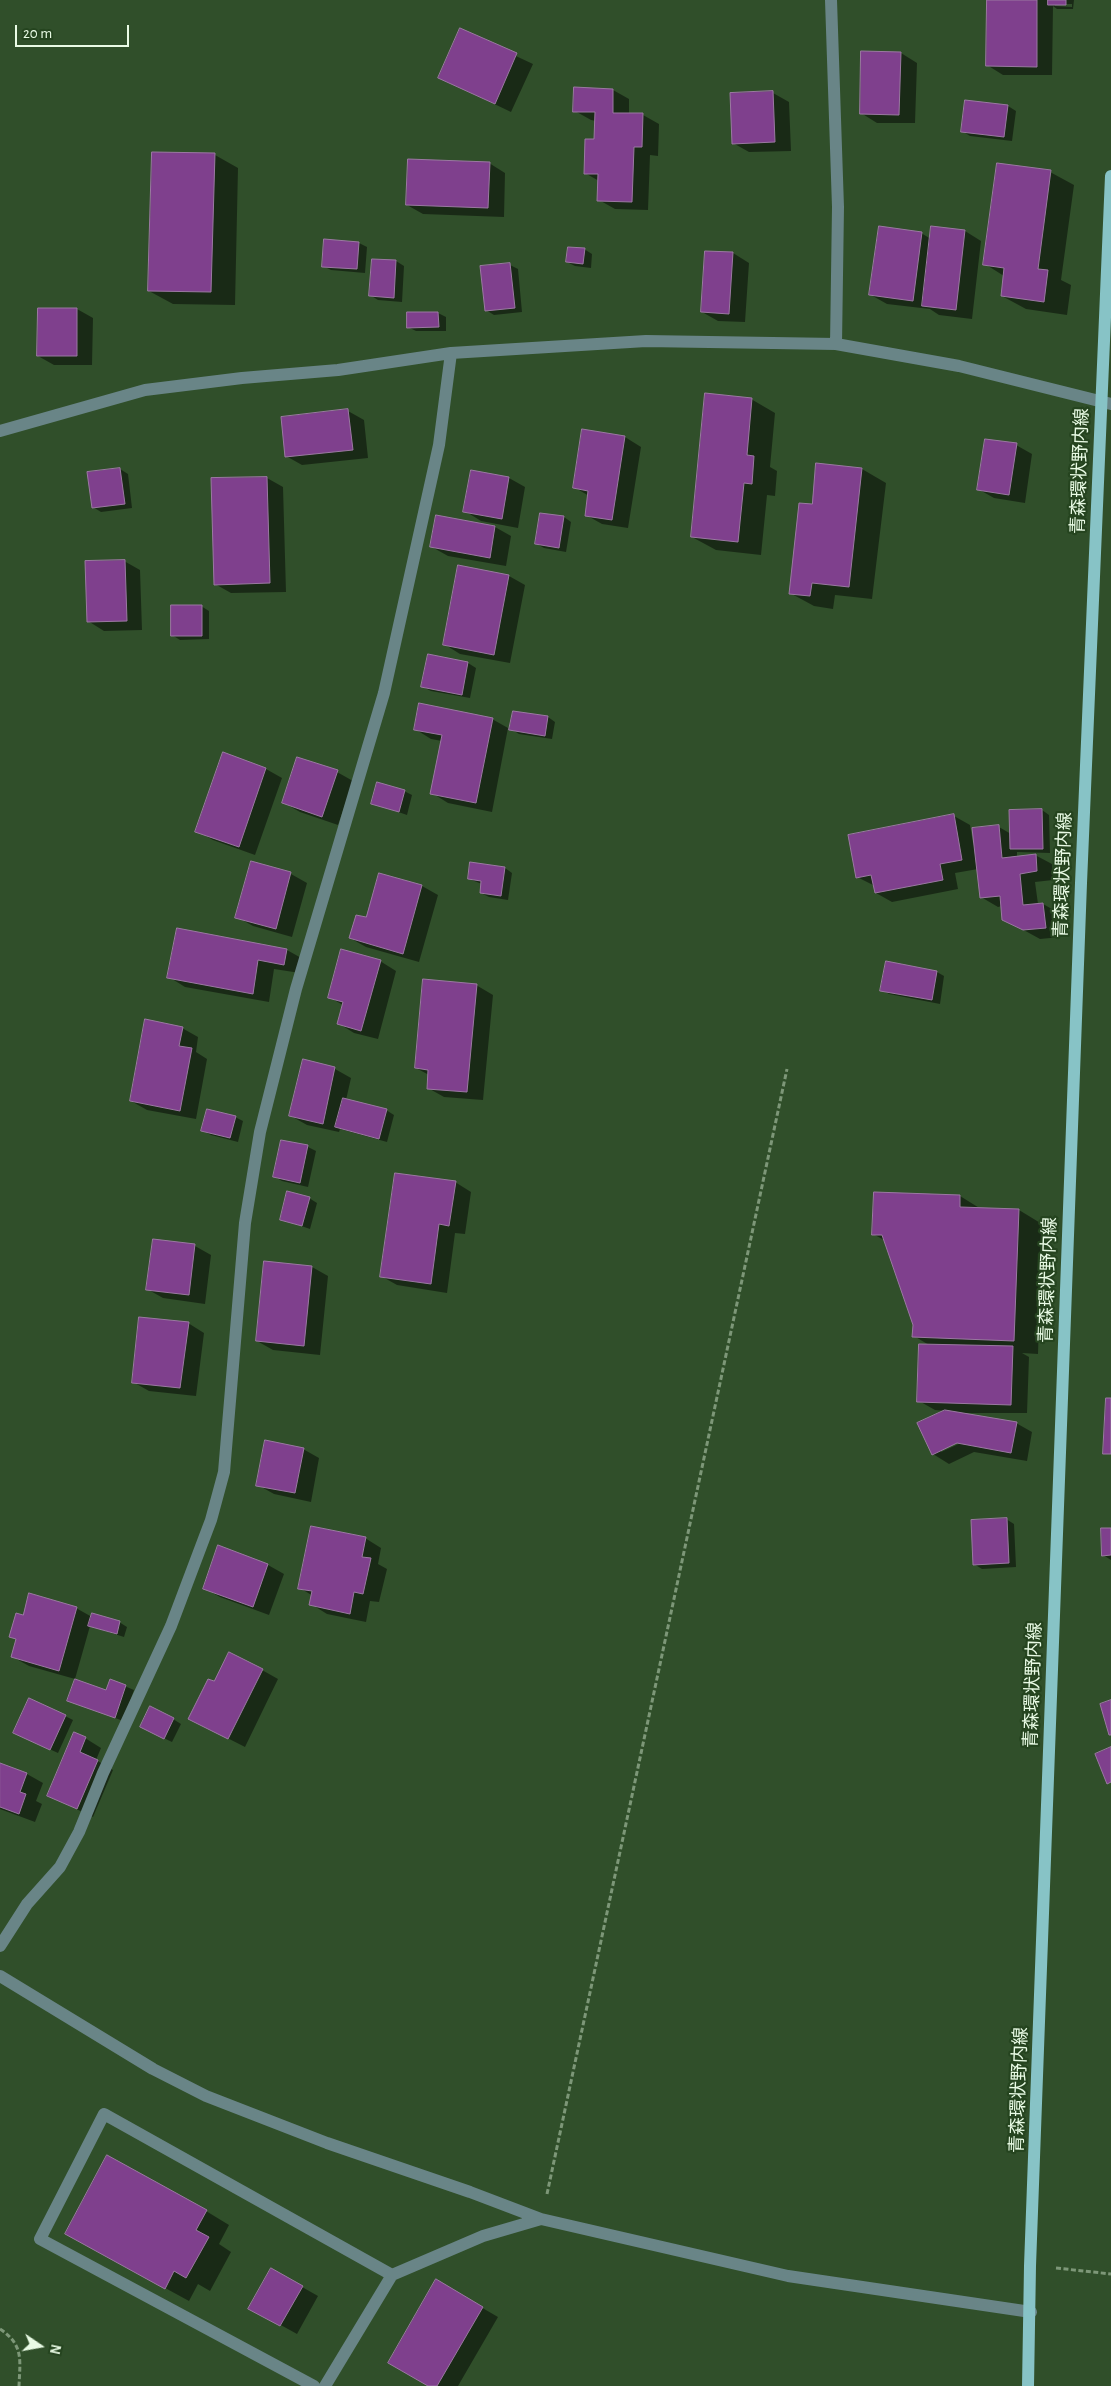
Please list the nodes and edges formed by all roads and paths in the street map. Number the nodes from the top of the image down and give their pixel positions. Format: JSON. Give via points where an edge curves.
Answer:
{"nodes":[{"id":1,"x":831,"y":0,"type":"edge"},
{"id":2,"x":1111,"y":176,"type":"edge"},
{"id":3,"x":836,"y":344,"type":"junction"},
{"id":4,"x":451,"y":353,"type":"junction"},
{"id":5,"x":1106,"y":402,"type":"edge"},
{"id":6,"x":0,"y":431,"type":"edge"},
{"id":7,"x":787,"y":1069,"type":"dead end"},
{"id":8,"x":0,"y":1946,"type":"edge"},
{"id":9,"x":0,"y":1976,"type":"edge"},
{"id":10,"x":541,"y":2219,"type":"junction"},
{"id":11,"x":1030,"y":2266,"type":"junction"},
{"id":12,"x":1111,"y":2274,"type":"edge"},
{"id":13,"x":392,"y":2275,"type":"junction"},
{"id":14,"x":1031,"y":2312,"type":"junction"},
{"id":15,"x":0,"y":2329,"type":"edge"},
{"id":16,"x":19,"y":2386,"type":"edge"},
{"id":17,"x":314,"y":2386,"type":"edge"},
{"id":18,"x":325,"y":2386,"type":"edge"},
{"id":19,"x":1028,"y":2386,"type":"edge"}],
"edges":[{"from":1,"to":3,"type":"street","via":[[838,207]]},
{"from":2,"to":5,"type":"main road","name":"青森環状野内線"},
{"from":3,"to":4,"type":"street","via":[[646,342]]},
{"from":3,"to":5,"type":"street","via":[[959,366]]},
{"from":4,"to":6,"type":"street","via":[[338,370],[144,390]]},
{"from":4,"to":8,"type":"street","via":[[439,445],[384,693],[296,990],[260,1132],[245,1224],[224,1472],[211,1520],[171,1626],[79,1832],[60,1867],[27,1904]]},
{"from":5,"to":11,"type":"main road","name":"青森環状野内線"},
{"from":7,"to":10,"type":"path"},
{"from":9,"to":10,"type":"street","via":[[153,2069],[206,2096]]},
{"from":10,"to":13,"type":"street","via":[[484,2236]]},
{"from":10,"to":14,"type":"street","via":[[788,2276]]},
{"from":11,"to":12,"type":"path"},
{"from":11,"to":14,"type":"main road","name":"青森環状野内線"},
{"from":13,"to":17,"type":"street","via":[[104,2114],[40,2239]]},
{"from":13,"to":18,"type":"street"},
{"from":14,"to":19,"type":"main road","name":"青森環状野内線"},
{"from":15,"to":16,"type":"path","via":[[12,2337],[20,2355]]}]}
